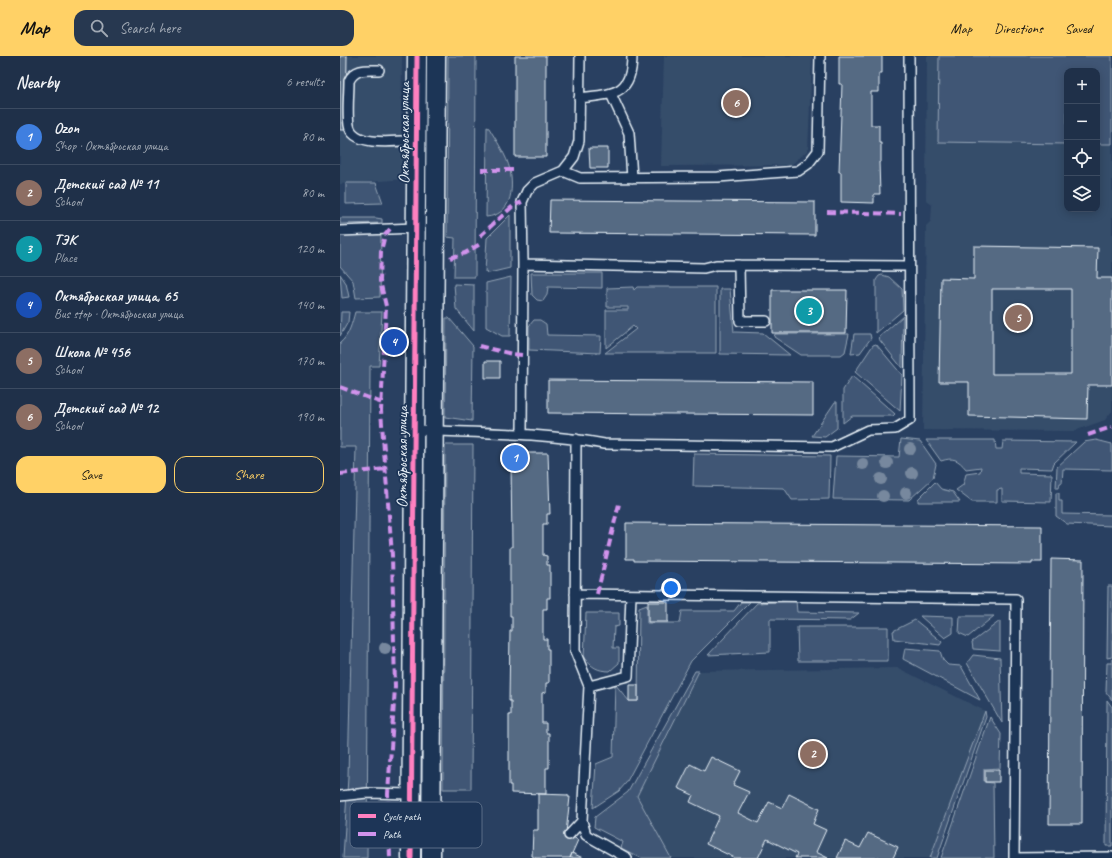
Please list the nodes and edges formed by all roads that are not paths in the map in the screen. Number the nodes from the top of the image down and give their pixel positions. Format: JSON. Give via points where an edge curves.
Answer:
{"nodes":[{"id":1,"x":416,"y":56,"type":"edge"},
{"id":2,"x":436,"y":56,"type":"edge"},
{"id":3,"x":580,"y":56,"type":"edge"},
{"id":4,"x":632,"y":56,"type":"edge"},
{"id":5,"x":820,"y":56,"type":"edge"},
{"id":6,"x":909,"y":56,"type":"edge"},
{"id":7,"x":380,"y":70,"type":"dead end"},
{"id":8,"x":611,"y":94,"type":"junction"},
{"id":9,"x":579,"y":98,"type":"junction"},
{"id":10,"x":416,"y":140,"type":"junction"},
{"id":11,"x":563,"y":171,"type":"junction"},
{"id":12,"x":632,"y":178,"type":"junction"},
{"id":13,"x":415,"y":228,"type":"junction"},
{"id":14,"x":340,"y":231,"type":"edge"},
{"id":15,"x":523,"y":264,"type":"junction"},
{"id":16,"x":739,"y":265,"type":"junction"},
{"id":17,"x":908,"y":266,"type":"junction"},
{"id":18,"x":766,"y":321,"type":"dead end"},
{"id":19,"x":414,"y":430,"type":"junction"},
{"id":20,"x":434,"y":431,"type":"junction"},
{"id":21,"x":522,"y":434,"type":"junction"},
{"id":22,"x":576,"y":439,"type":"junction"},
{"id":23,"x":575,"y":594,"type":"junction"},
{"id":24,"x":631,"y":594,"type":"junction"},
{"id":25,"x":589,"y":686,"type":"junction"},
{"id":26,"x":411,"y":794,"type":"junction"},
{"id":27,"x":340,"y":796,"type":"edge"},
{"id":28,"x":411,"y":802,"type":"edge"},
{"id":29,"x":431,"y":802,"type":"edge"},
{"id":30,"x":582,"y":821,"type":"junction"},
{"id":31,"x":569,"y":835,"type":"dead end"},
{"id":32,"x":431,"y":848,"type":"edge"},
{"id":33,"x":1112,"y":857,"type":"edge"},
{"id":34,"x":431,"y":858,"type":"edge"},
{"id":35,"x":627,"y":858,"type":"edge"},
{"id":36,"x":1014,"y":858,"type":"edge"}],
"edges":[{"from":1,"to":10,"type":"street","name":"Октябрьская улица"},
{"from":2,"to":20,"type":"street","name":"Октябрьская улица"},
{"from":3,"to":9,"type":"lane"},
{"from":4,"to":8,"type":"lane","via":[[632,72],[621,89]]},
{"from":5,"to":12,"type":"lane","via":[[818,151],[798,172],[718,177]]},
{"from":6,"to":17,"type":"lane"},
{"from":7,"to":10,"type":"lane","via":[[362,70],[351,76],[349,126],[354,133],[369,141]]},
{"from":8,"to":9,"type":"lane"},
{"from":8,"to":12,"type":"lane","via":[[629,133]]},
{"from":9,"to":11,"type":"lane","via":[[579,141],[574,157]]},
{"from":10,"to":13,"type":"street","name":"Октябрьская улица"},
{"from":11,"to":12,"type":"lane","via":[[580,178]]},
{"from":11,"to":15,"type":"lane","via":[[535,184],[527,191],[522,202]]},
{"from":13,"to":14,"type":"lane"},
{"from":13,"to":19,"type":"street","name":"Октябрьская улица"},
{"from":15,"to":16,"type":"lane","via":[[704,268]]},
{"from":15,"to":21,"type":"lane"},
{"from":16,"to":17,"type":"lane"},
{"from":16,"to":18,"type":"lane","via":[[740,321]]},
{"from":17,"to":22,"type":"lane","via":[[910,420],[895,429],[868,430],[832,447],[604,444]]},
{"from":19,"to":20,"type":"lane"},
{"from":19,"to":26,"type":"street","name":"Октябрьская улица"},
{"from":20,"to":21,"type":"lane"},
{"from":20,"to":29,"type":"street","name":"Октябрьская улица"},
{"from":21,"to":22,"type":"lane"},
{"from":22,"to":23,"type":"lane"},
{"from":23,"to":24,"type":"lane"},
{"from":23,"to":25,"type":"lane","via":[[575,651]]},
{"from":24,"to":25,"type":"lane","via":[[628,676]]},
{"from":24,"to":36,"type":"lane","via":[[1016,599]]},
{"from":25,"to":30,"type":"lane"},
{"from":26,"to":27,"type":"lane","via":[[367,793]]},
{"from":26,"to":28,"type":"street","name":"Октябрьская улица"},
{"from":30,"to":31,"type":"lane"},
{"from":30,"to":35,"type":"lane","via":[[586,835]]},
{"from":32,"to":34,"type":"street","name":"Октябрьская улица"},
{"from":33,"to":36,"type":"lane"}]}
